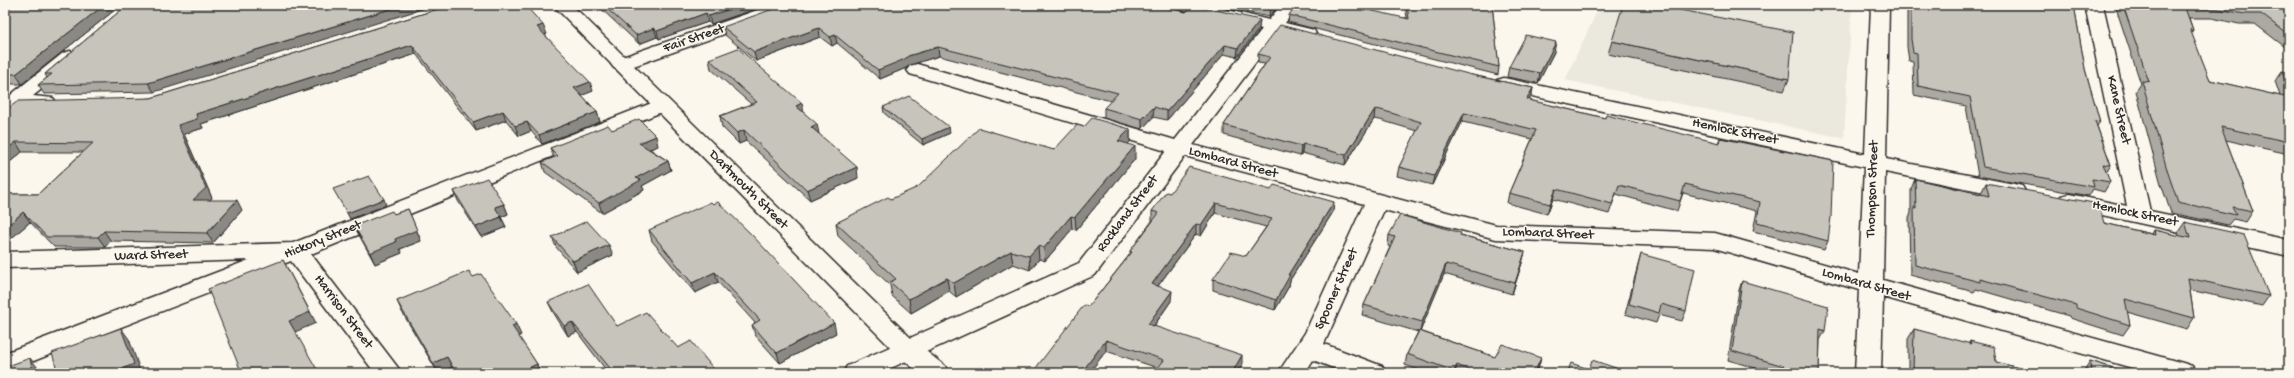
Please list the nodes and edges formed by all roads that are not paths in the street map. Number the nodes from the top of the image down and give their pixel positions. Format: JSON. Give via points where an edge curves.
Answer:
{"nodes":[{"id":1,"x":562,"y":5,"type":"edge"},
{"id":2,"x":789,"y":5,"type":"edge"},
{"id":3,"x":1184,"y":5,"type":"edge"},
{"id":4,"x":1290,"y":5,"type":"edge"},
{"id":5,"x":1880,"y":5,"type":"edge"},
{"id":6,"x":2094,"y":5,"type":"edge"},
{"id":7,"x":1272,"y":25,"type":"junction"},
{"id":8,"x":1326,"y":39,"type":"edge"},
{"id":9,"x":83,"y":46,"type":"edge"},
{"id":10,"x":621,"y":64,"type":"junction"},
{"id":11,"x":917,"y":70,"type":"dead end"},
{"id":12,"x":1487,"y":80,"type":"edge"},
{"id":13,"x":60,"y":102,"type":"edge"},
{"id":14,"x":8,"y":105,"type":"edge"},
{"id":15,"x":662,"y":105,"type":"junction"},
{"id":16,"x":1178,"y":148,"type":"junction"},
{"id":17,"x":1874,"y":164,"type":"junction"},
{"id":18,"x":1376,"y":201,"type":"junction"},
{"id":19,"x":2140,"y":215,"type":"junction"},
{"id":20,"x":2289,"y":248,"type":"edge"},
{"id":21,"x":296,"y":251,"type":"junction"},
{"id":22,"x":5,"y":260,"type":"edge"},
{"id":23,"x":1870,"y":286,"type":"junction"},
{"id":24,"x":1307,"y":348,"type":"junction"},
{"id":25,"x":908,"y":350,"type":"junction"},
{"id":26,"x":5,"y":363,"type":"edge"},
{"id":27,"x":389,"y":373,"type":"edge"},
{"id":28,"x":856,"y":373,"type":"edge"},
{"id":29,"x":936,"y":373,"type":"edge"},
{"id":30,"x":1291,"y":373,"type":"edge"},
{"id":31,"x":1373,"y":373,"type":"edge"},
{"id":32,"x":1868,"y":373,"type":"edge"},
{"id":33,"x":2183,"y":373,"type":"edge"}],
"edges":[{"from":1,"to":10,"type":"street","name":"Dartmouth Street"},
{"from":2,"to":10,"type":"street","name":"Fair Street"},
{"from":3,"to":7,"type":"street"},
{"from":4,"to":7,"type":"street","name":"Rockland Street"},
{"from":5,"to":17,"type":"street","name":"Thompson Street"},
{"from":6,"to":19,"type":"street","name":"Kane Street"},
{"from":7,"to":8,"type":"street"},
{"from":7,"to":16,"type":"street","name":"Rockland Street"},
{"from":9,"to":14,"type":"street"},
{"from":10,"to":15,"type":"street","name":"Dartmouth Street"},
{"from":11,"to":16,"type":"street","name":"Lombard Street"},
{"from":12,"to":17,"type":"street","name":"Hemlock Street","via":[[1780,141]]},
{"from":13,"to":14,"type":"street"},
{"from":15,"to":21,"type":"street","name":"Hickory Street"},
{"from":15,"to":25,"type":"street","name":"Dartmouth Street"},
{"from":16,"to":18,"type":"street","name":"Lombard Street"},
{"from":16,"to":25,"type":"street","name":"Rockland Street","via":[[1087,269]]},
{"from":17,"to":19,"type":"street","name":"Hemlock Street"},
{"from":17,"to":23,"type":"street","name":"Thompson Street"},
{"from":18,"to":23,"type":"street","name":"Lombard Street","via":[[1496,232],[1715,241]]},
{"from":18,"to":24,"type":"street","name":"Spooner Street","via":[[1316,336]]},
{"from":19,"to":20,"type":"street","name":"Hemlock Street"},
{"from":21,"to":22,"type":"street","name":"Ward Street"},
{"from":21,"to":26,"type":"street","name":"Hickory Street"},
{"from":21,"to":27,"type":"street","name":"Harrison Street"},
{"from":23,"to":32,"type":"street","name":"Thompson Street"},
{"from":23,"to":33,"type":"street","name":"Lombard Street"},
{"from":24,"to":30,"type":"street","name":"Spooner Street"},
{"from":24,"to":31,"type":"street"},
{"from":25,"to":28,"type":"street","name":"Rockland Street"},
{"from":25,"to":29,"type":"street","name":"Dartmouth Street"}]}
